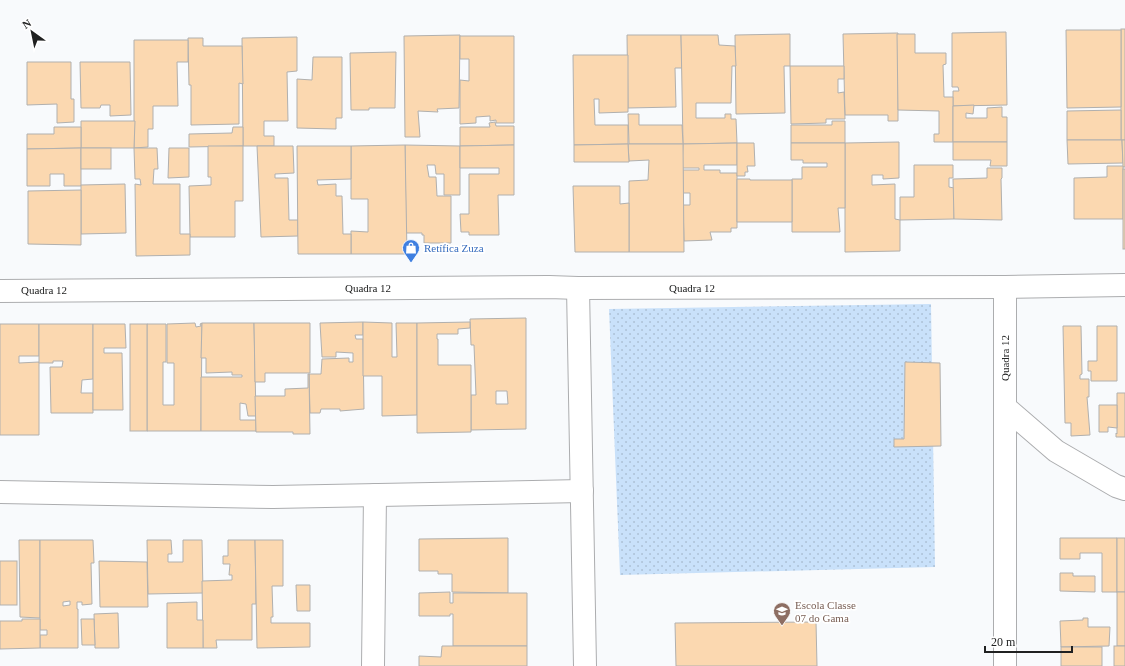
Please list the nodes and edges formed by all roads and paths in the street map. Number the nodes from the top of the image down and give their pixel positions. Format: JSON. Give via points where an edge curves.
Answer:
{"nodes":[{"id":1,"x":1125,"y":285,"type":"edge"},
{"id":2,"x":1006,"y":287,"type":"junction"},
{"id":3,"x":578,"y":288,"type":"junction"},
{"id":4,"x":0,"y":291,"type":"edge"},
{"id":5,"x":1005,"y":407,"type":"junction"},
{"id":6,"x":1122,"y":487,"type":"edge"},
{"id":7,"x":582,"y":491,"type":"junction"},
{"id":8,"x":0,"y":492,"type":"edge"},
{"id":9,"x":375,"y":495,"type":"junction"},
{"id":10,"x":373,"y":666,"type":"edge"},
{"id":11,"x":585,"y":666,"type":"edge"},
{"id":12,"x":1005,"y":666,"type":"edge"}],
"edges":[{"from":1,"to":2,"type":"street"},
{"from":2,"to":3,"type":"street","name":"Quadra 12"},
{"from":2,"to":5,"type":"street","name":"Quadra 12"},
{"from":3,"to":4,"type":"street","name":"Quadra 12"},
{"from":3,"to":7,"type":"street"},
{"from":5,"to":6,"type":"street","via":[[1056,451]]},
{"from":5,"to":12,"type":"street","name":"Quadra 12"},
{"from":7,"to":9,"type":"street"},
{"from":7,"to":11,"type":"street"},
{"from":8,"to":9,"type":"street","via":[[273,497]]},
{"from":9,"to":10,"type":"street"}]}
